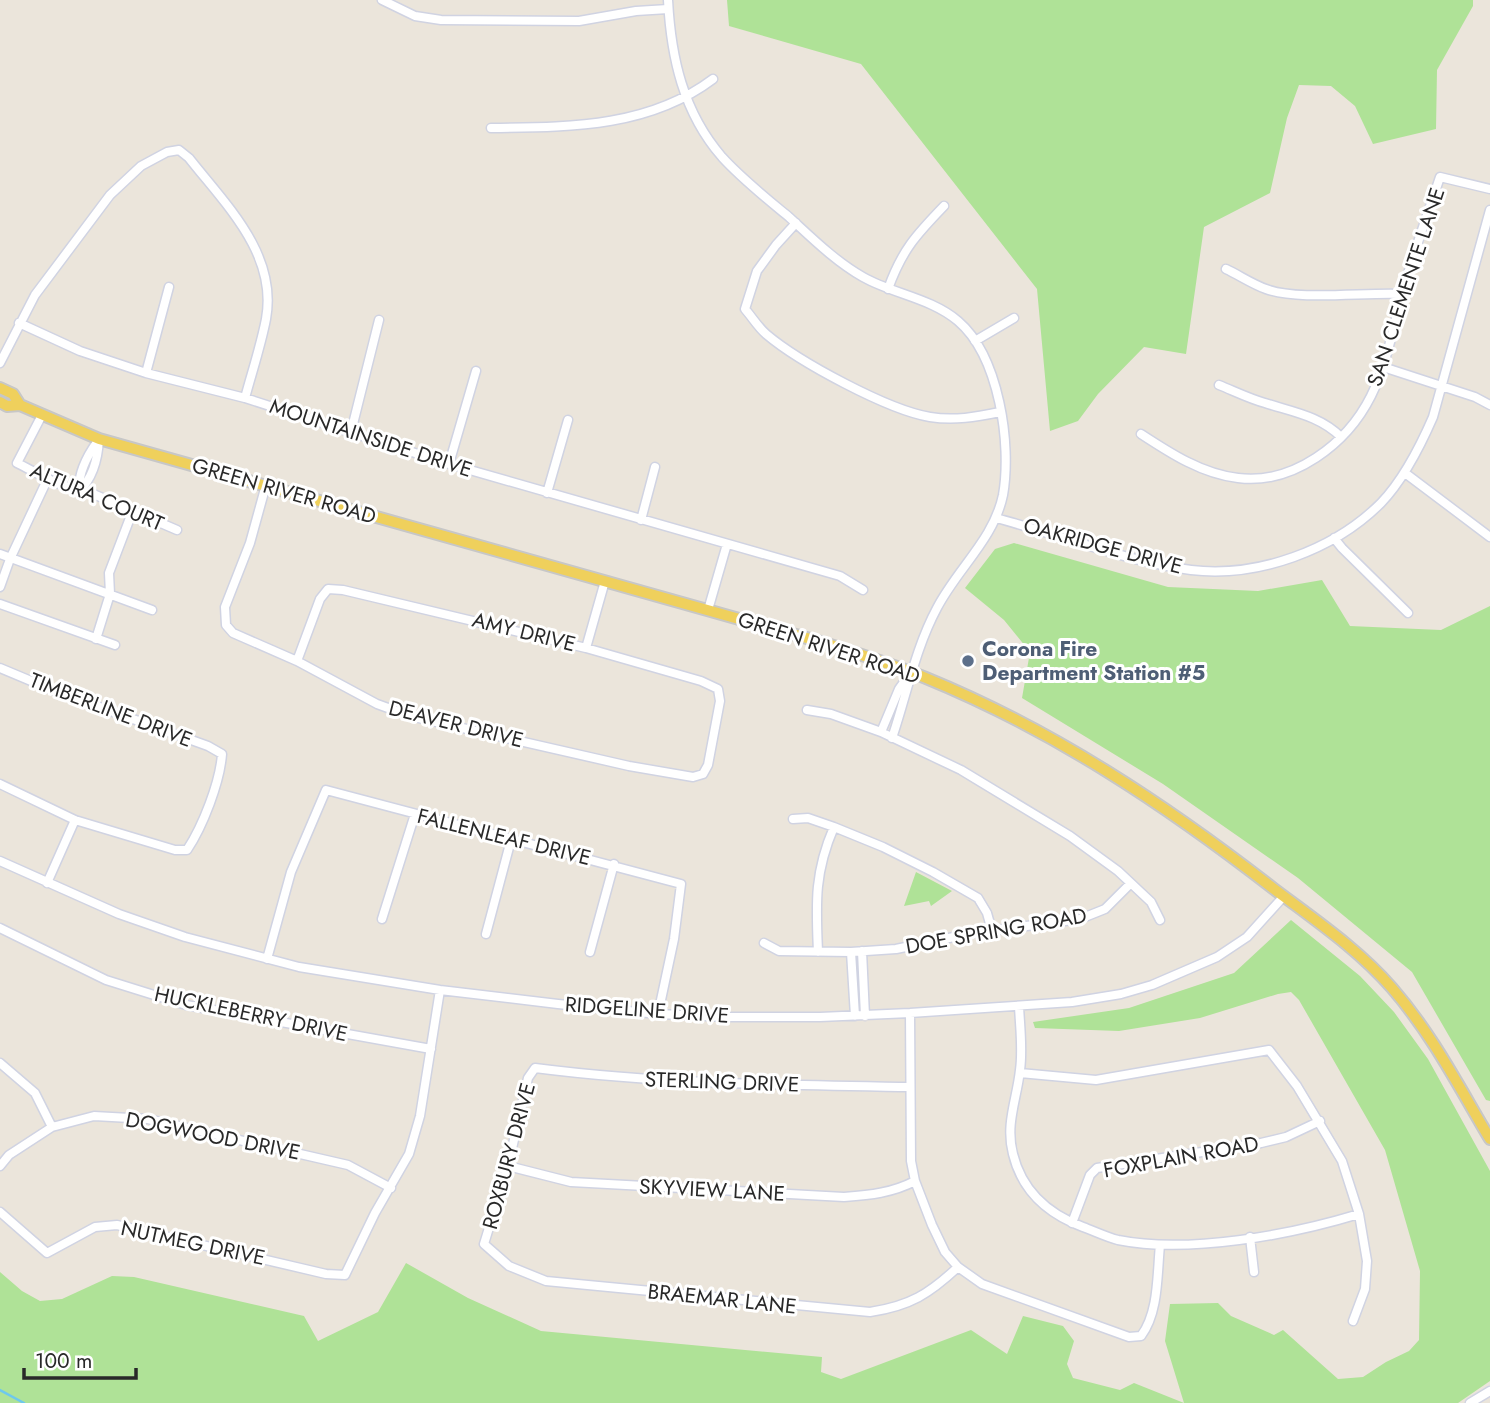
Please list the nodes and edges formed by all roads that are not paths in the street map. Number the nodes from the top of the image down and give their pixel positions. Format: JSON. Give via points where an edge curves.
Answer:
{"nodes":[{"id":1,"x":388,"y":1,"type":"edge"},
{"id":2,"x":668,"y":4,"type":"edge"},
{"id":3,"x":712,"y":79,"type":"dead end"},
{"id":4,"x":685,"y":96,"type":"junction"},
{"id":5,"x":491,"y":128,"type":"dead end"},
{"id":6,"x":1490,"y":189,"type":"edge"},
{"id":7,"x":944,"y":206,"type":"dead end"},
{"id":8,"x":1490,"y":210,"type":"edge"},
{"id":9,"x":796,"y":223,"type":"junction"},
{"id":10,"x":1226,"y":269,"type":"dead end"},
{"id":11,"x":169,"y":287,"type":"dead end"},
{"id":12,"x":888,"y":289,"type":"junction"},
{"id":13,"x":1402,"y":294,"type":"junction"},
{"id":14,"x":1014,"y":318,"type":"dead end"},
{"id":15,"x":379,"y":320,"type":"dead end"},
{"id":16,"x":19,"y":323,"type":"junction"},
{"id":17,"x":975,"y":341,"type":"junction"},
{"id":18,"x":0,"y":363,"type":"edge"},
{"id":19,"x":1383,"y":367,"type":"junction"},
{"id":20,"x":475,"y":371,"type":"dead end"},
{"id":21,"x":146,"y":373,"type":"junction"},
{"id":22,"x":1219,"y":385,"type":"dead end"},
{"id":23,"x":1442,"y":385,"type":"junction"},
{"id":24,"x":0,"y":388,"type":"edge"},
{"id":25,"x":245,"y":398,"type":"junction"},
{"id":26,"x":0,"y":402,"type":"edge"},
{"id":27,"x":20,"y":405,"type":"junction"},
{"id":28,"x":1490,"y":405,"type":"edge"},
{"id":29,"x":1000,"y":412,"type":"junction"},
{"id":30,"x":42,"y":415,"type":"junction"},
{"id":31,"x":568,"y":420,"type":"dead end"},
{"id":32,"x":351,"y":432,"type":"junction"},
{"id":33,"x":1141,"y":434,"type":"dead end"},
{"id":34,"x":1341,"y":437,"type":"junction"},
{"id":35,"x":99,"y":439,"type":"junction"},
{"id":36,"x":449,"y":464,"type":"junction"},
{"id":37,"x":655,"y":467,"type":"dead end"},
{"id":38,"x":1405,"y":473,"type":"junction"},
{"id":39,"x":48,"y":478,"type":"junction"},
{"id":40,"x":266,"y":485,"type":"junction"},
{"id":41,"x":79,"y":491,"type":"junction"},
{"id":42,"x":547,"y":493,"type":"junction"},
{"id":43,"x":133,"y":510,"type":"junction"},
{"id":44,"x":996,"y":518,"type":"junction"},
{"id":45,"x":641,"y":520,"type":"junction"},
{"id":46,"x":177,"y":530,"type":"dead end"},
{"id":47,"x":1490,"y":537,"type":"edge"},
{"id":48,"x":1335,"y":538,"type":"junction"},
{"id":49,"x":727,"y":544,"type":"junction"},
{"id":50,"x":0,"y":554,"type":"edge"},
{"id":51,"x":10,"y":559,"type":"junction"},
{"id":52,"x":605,"y":581,"type":"junction"},
{"id":53,"x":0,"y":587,"type":"edge"},
{"id":54,"x":863,"y":590,"type":"dead end"},
{"id":55,"x":110,"y":594,"type":"junction"},
{"id":56,"x":0,"y":604,"type":"edge"},
{"id":57,"x":152,"y":610,"type":"dead end"},
{"id":58,"x":708,"y":610,"type":"junction"},
{"id":59,"x":1408,"y":613,"type":"dead end"},
{"id":60,"x":96,"y":639,"type":"junction"},
{"id":61,"x":115,"y":645,"type":"dead end"},
{"id":62,"x":586,"y":648,"type":"junction"},
{"id":63,"x":297,"y":662,"type":"junction"},
{"id":64,"x":0,"y":668,"type":"edge"},
{"id":65,"x":910,"y":672,"type":"junction"},
{"id":66,"x":807,"y":710,"type":"dead end"},
{"id":67,"x":881,"y":732,"type":"junction"},
{"id":68,"x":892,"y":738,"type":"junction"},
{"id":69,"x":703,"y":775,"type":"joint"},
{"id":70,"x":0,"y":784,"type":"edge"},
{"id":71,"x":415,"y":814,"type":"junction"},
{"id":72,"x":793,"y":819,"type":"dead end"},
{"id":73,"x":75,"y":820,"type":"junction"},
{"id":74,"x":834,"y":827,"type":"junction"},
{"id":75,"x":511,"y":840,"type":"junction"},
{"id":76,"x":0,"y":861,"type":"edge"},
{"id":77,"x":614,"y":864,"type":"junction"},
{"id":78,"x":47,"y":883,"type":"junction"},
{"id":79,"x":1130,"y":884,"type":"junction"},
{"id":80,"x":1284,"y":896,"type":"junction"},
{"id":81,"x":382,"y":919,"type":"dead end"},
{"id":82,"x":1160,"y":920,"type":"dead end"},
{"id":83,"x":0,"y":928,"type":"edge"},
{"id":84,"x":992,"y":931,"type":"junction"},
{"id":85,"x":486,"y":934,"type":"dead end"},
{"id":86,"x":764,"y":943,"type":"dead end"},
{"id":87,"x":862,"y":951,"type":"junction"},
{"id":88,"x":590,"y":952,"type":"dead end"},
{"id":89,"x":818,"y":952,"type":"junction"},
{"id":90,"x":851,"y":952,"type":"junction"},
{"id":91,"x":267,"y":959,"type":"junction"},
{"id":92,"x":440,"y":990,"type":"junction"},
{"id":93,"x":1019,"y":1006,"type":"junction"},
{"id":94,"x":910,"y":1013,"type":"junction"},
{"id":95,"x":658,"y":1014,"type":"junction"},
{"id":96,"x":855,"y":1016,"type":"junction"},
{"id":97,"x":866,"y":1016,"type":"junction"},
{"id":98,"x":431,"y":1049,"type":"junction"},
{"id":99,"x":0,"y":1063,"type":"edge"},
{"id":100,"x":535,"y":1068,"type":"joint"},
{"id":101,"x":1020,"y":1073,"type":"junction"},
{"id":102,"x":909,"y":1087,"type":"junction"},
{"id":103,"x":1320,"y":1121,"type":"junction"},
{"id":104,"x":52,"y":1127,"type":"junction"},
{"id":105,"x":1490,"y":1139,"type":"edge"},
{"id":106,"x":0,"y":1166,"type":"edge"},
{"id":107,"x":508,"y":1166,"type":"junction"},
{"id":108,"x":915,"y":1181,"type":"junction"},
{"id":109,"x":391,"y":1188,"type":"junction"},
{"id":110,"x":0,"y":1212,"type":"edge"},
{"id":111,"x":1359,"y":1214,"type":"junction"},
{"id":112,"x":1072,"y":1223,"type":"junction"},
{"id":113,"x":1250,"y":1237,"type":"junction"},
{"id":114,"x":484,"y":1244,"type":"joint"},
{"id":115,"x":1160,"y":1245,"type":"junction"},
{"id":116,"x":958,"y":1267,"type":"junction"},
{"id":117,"x":1254,"y":1272,"type":"dead end"},
{"id":118,"x":1353,"y":1321,"type":"dead end"},
{"id":119,"x":1490,"y":1391,"type":"edge"},
{"id":120,"x":1470,"y":1403,"type":"edge"}],
"edges":[{"from":1,"to":2,"type":"street","via":[[415,16],[441,20],[579,21]]},
{"from":2,"to":4,"type":"street","via":[[674,63]]},
{"from":3,"to":4,"type":"street"},
{"from":4,"to":5,"type":"street","via":[[628,118],[594,124]]},
{"from":4,"to":9,"type":"street","via":[[721,156]]},
{"from":6,"to":13,"type":"street","name":"SAN CLEMENTE LANE","via":[[1440,177]]},
{"from":7,"to":12,"type":"street","via":[[911,241]]},
{"from":8,"to":23,"type":"street","name":"OAKRIDGE DRIVE"},
{"from":9,"to":12,"type":"street","via":[[842,264]]},
{"from":9,"to":29,"type":"street","via":[[757,271],[745,309],[764,332],[792,353],[876,399],[929,417],[963,420]]},
{"from":10,"to":13,"type":"street","via":[[1267,290],[1299,295]]},
{"from":11,"to":21,"type":"street"},
{"from":12,"to":17,"type":"street","via":[[943,310]]},
{"from":13,"to":19,"type":"street","name":"SAN CLEMENTE LANE"},
{"from":14,"to":17,"type":"street"},
{"from":15,"to":32,"type":"street"},
{"from":16,"to":18,"type":"street"},
{"from":16,"to":21,"type":"street","name":"MOUNTAINSIDE DRIVE","via":[[80,351]]},
{"from":16,"to":25,"type":"street","via":[[122,181],[141,166],[179,150],[248,234],[264,271],[266,319]]},
{"from":17,"to":29,"type":"street","via":[[991,374]]},
{"from":19,"to":23,"type":"street"},
{"from":19,"to":34,"type":"street","name":"SAN CLEMENTE LANE","via":[[1357,420]]},
{"from":20,"to":36,"type":"street"},
{"from":21,"to":25,"type":"street","name":"MOUNTAINSIDE DRIVE"},
{"from":22,"to":34,"type":"street","via":[[1311,416]]},
{"from":23,"to":28,"type":"street"},
{"from":23,"to":38,"type":"street","name":"OAKRIDGE DRIVE","via":[[1429,427]]},
{"from":24,"to":27,"type":"main road","name":"GREEN RIVER ROAD","via":[[13,394]]},
{"from":25,"to":32,"type":"street","name":"MOUNTAINSIDE DRIVE"},
{"from":26,"to":27,"type":"main road","name":"GREEN RIVER ROAD"},
{"from":27,"to":30,"type":"main road","name":"GREEN RIVER ROAD"},
{"from":29,"to":44,"type":"street","via":[[1006,475]]},
{"from":30,"to":35,"type":"main road","name":"GREEN RIVER ROAD"},
{"from":30,"to":39,"type":"street","name":"ALTURA COURT","via":[[17,463]]},
{"from":31,"to":42,"type":"street"},
{"from":32,"to":36,"type":"street","name":"MOUNTAINSIDE DRIVE"},
{"from":33,"to":34,"type":"street","name":"SAN CLEMENTE LANE","via":[[1173,455],[1238,478],[1268,477],[1294,469]]},
{"from":35,"to":40,"type":"main road","name":"GREEN RIVER ROAD"},
{"from":35,"to":41,"type":"street","via":[[78,481]]},
{"from":36,"to":42,"type":"street","name":"MOUNTAINSIDE DRIVE"},
{"from":37,"to":45,"type":"street"},
{"from":38,"to":47,"type":"street"},
{"from":38,"to":48,"type":"street","name":"OAKRIDGE DRIVE","via":[[1381,502]]},
{"from":39,"to":41,"type":"street","name":"ALTURA COURT"},
{"from":39,"to":51,"type":"street"},
{"from":40,"to":52,"type":"main road","name":"GREEN RIVER ROAD"},
{"from":40,"to":63,"type":"street","name":"DEAVER DRIVE","via":[[225,607],[226,625],[233,633]]},
{"from":41,"to":43,"type":"street","name":"ALTURA COURT"},
{"from":42,"to":45,"type":"street","name":"MOUNTAINSIDE DRIVE"},
{"from":43,"to":46,"type":"street","name":"ALTURA COURT"},
{"from":43,"to":55,"type":"street","via":[[109,573]]},
{"from":44,"to":48,"type":"street","name":"OAKRIDGE DRIVE","via":[[1191,570],[1265,565]]},
{"from":44,"to":65,"type":"street","via":[[944,595]]},
{"from":45,"to":49,"type":"street","name":"MOUNTAINSIDE DRIVE"},
{"from":48,"to":59,"type":"street"},
{"from":49,"to":54,"type":"street","name":"MOUNTAINSIDE DRIVE","via":[[840,576]]},
{"from":49,"to":58,"type":"street"},
{"from":50,"to":51,"type":"street"},
{"from":51,"to":53,"type":"street"},
{"from":51,"to":55,"type":"street"},
{"from":52,"to":58,"type":"main road","name":"GREEN RIVER ROAD"},
{"from":52,"to":62,"type":"street"},
{"from":55,"to":57,"type":"street"},
{"from":55,"to":60,"type":"street"},
{"from":56,"to":60,"type":"street"},
{"from":58,"to":65,"type":"main road","name":"GREEN RIVER ROAD"},
{"from":60,"to":61,"type":"street"},
{"from":62,"to":63,"type":"street","name":"AMY DRIVE","via":[[328,589]]},
{"from":62,"to":69,"type":"street","name":"AMY DRIVE","via":[[718,688],[720,701]]},
{"from":63,"to":69,"type":"street","name":"DEAVER DRIVE","via":[[410,716],[629,766]]},
{"from":64,"to":73,"type":"street","name":"TIMBERLINE DRIVE","via":[[222,754],[221,768],[187,849],[175,850]]},
{"from":65,"to":67,"type":"street"},
{"from":65,"to":68,"type":"street"},
{"from":65,"to":80,"type":"main road","name":"GREEN RIVER ROAD","via":[[1016,719],[1096,764],[1176,815]]},
{"from":66,"to":67,"type":"street"},
{"from":67,"to":68,"type":"street"},
{"from":68,"to":79,"type":"street","via":[[961,770],[1070,835]]},
{"from":70,"to":73,"type":"street"},
{"from":71,"to":75,"type":"street","name":"FALLENLEAF DRIVE"},
{"from":71,"to":81,"type":"street"},
{"from":71,"to":91,"type":"street","name":"FALLENLEAF DRIVE","via":[[327,790],[291,872]]},
{"from":72,"to":74,"type":"street","via":[[808,818]]},
{"from":73,"to":78,"type":"street"},
{"from":74,"to":84,"type":"street","via":[[883,847],[978,898],[988,912]]},
{"from":74,"to":89,"type":"street","via":[[816,888]]},
{"from":75,"to":77,"type":"street","name":"FALLENLEAF DRIVE"},
{"from":75,"to":85,"type":"street"},
{"from":76,"to":78,"type":"street","name":"RIDGELINE DRIVE"},
{"from":77,"to":88,"type":"street"},
{"from":77,"to":95,"type":"street","name":"FALLENLEAF DRIVE","via":[[681,884]]},
{"from":78,"to":91,"type":"street","name":"RIDGELINE DRIVE","via":[[185,937]]},
{"from":79,"to":82,"type":"street","via":[[1151,902]]},
{"from":79,"to":84,"type":"street","name":"DOE SPRING ROAD","via":[[1105,909],[1080,919]]},
{"from":80,"to":93,"type":"street","name":"RIDGELINE DRIVE","via":[[1247,937],[1184,973],[1089,1000]]},
{"from":80,"to":105,"type":"main road","name":"GREEN RIVER ROAD","via":[[1356,952],[1410,1010]]},
{"from":83,"to":98,"type":"street","name":"HUCKLEBERRY DRIVE","via":[[106,980],[186,1005]]},
{"from":84,"to":87,"type":"street","name":"DOE SPRING ROAD"},
{"from":86,"to":89,"type":"street","name":"DOE SPRING ROAD","via":[[779,951]]},
{"from":87,"to":90,"type":"street","name":"DOE SPRING ROAD"},
{"from":87,"to":97,"type":"street"},
{"from":89,"to":90,"type":"street","name":"DOE SPRING ROAD"},
{"from":90,"to":96,"type":"street"},
{"from":91,"to":92,"type":"street","name":"RIDGELINE DRIVE"},
{"from":92,"to":95,"type":"street","name":"RIDGELINE DRIVE"},
{"from":92,"to":98,"type":"street"},
{"from":93,"to":94,"type":"street","name":"RIDGELINE DRIVE"},
{"from":93,"to":101,"type":"street"},
{"from":94,"to":97,"type":"street","name":"RIDGELINE DRIVE"},
{"from":94,"to":102,"type":"street"},
{"from":95,"to":96,"type":"street","name":"RIDGELINE DRIVE"},
{"from":96,"to":97,"type":"street","name":"RIDGELINE DRIVE"},
{"from":98,"to":109,"type":"street","via":[[420,1116],[409,1154]]},
{"from":99,"to":104,"type":"street","via":[[35,1093]]},
{"from":100,"to":102,"type":"street","name":"STERLING DRIVE","via":[[611,1078]]},
{"from":100,"to":107,"type":"street","name":"ROXBURY DRIVE","via":[[528,1078]]},
{"from":101,"to":103,"type":"street","via":[[1096,1080],[1269,1051]]},
{"from":101,"to":112,"type":"street","via":[[1009,1130],[1015,1163],[1029,1190],[1053,1213]]},
{"from":102,"to":108,"type":"street","via":[[909,1143]]},
{"from":103,"to":111,"type":"street","via":[[1342,1161]]},
{"from":103,"to":112,"type":"street","name":"FOXPLAIN ROAD","via":[[1261,1143],[1097,1168]]},
{"from":104,"to":106,"type":"street","name":"DOGWOOD DRIVE"},
{"from":104,"to":109,"type":"street","name":"DOGWOOD DRIVE","via":[[94,1116],[148,1119],[348,1165]]},
{"from":107,"to":108,"type":"street","name":"SKYVIEW LANE","via":[[571,1182],[844,1197],[875,1195]]},
{"from":107,"to":114,"type":"street","name":"ROXBURY DRIVE"},
{"from":108,"to":116,"type":"street","via":[[945,1252]]},
{"from":109,"to":110,"type":"street","name":"NUTMEG DRIVE","via":[[345,1275],[117,1225],[95,1227],[47,1253]]},
{"from":111,"to":113,"type":"street","via":[[1310,1229]]},
{"from":111,"to":118,"type":"street","via":[[1367,1261],[1365,1289]]},
{"from":112,"to":115,"type":"street","via":[[1116,1239]]},
{"from":113,"to":115,"type":"street"},
{"from":113,"to":117,"type":"street"},
{"from":114,"to":116,"type":"street","name":"BRAEMAR LANE","via":[[509,1266],[546,1281],[870,1312],[918,1299]]},
{"from":115,"to":116,"type":"street","via":[[1156,1291],[1141,1336],[1129,1337],[982,1284]]},
{"from":119,"to":120,"type":"street"}]}
